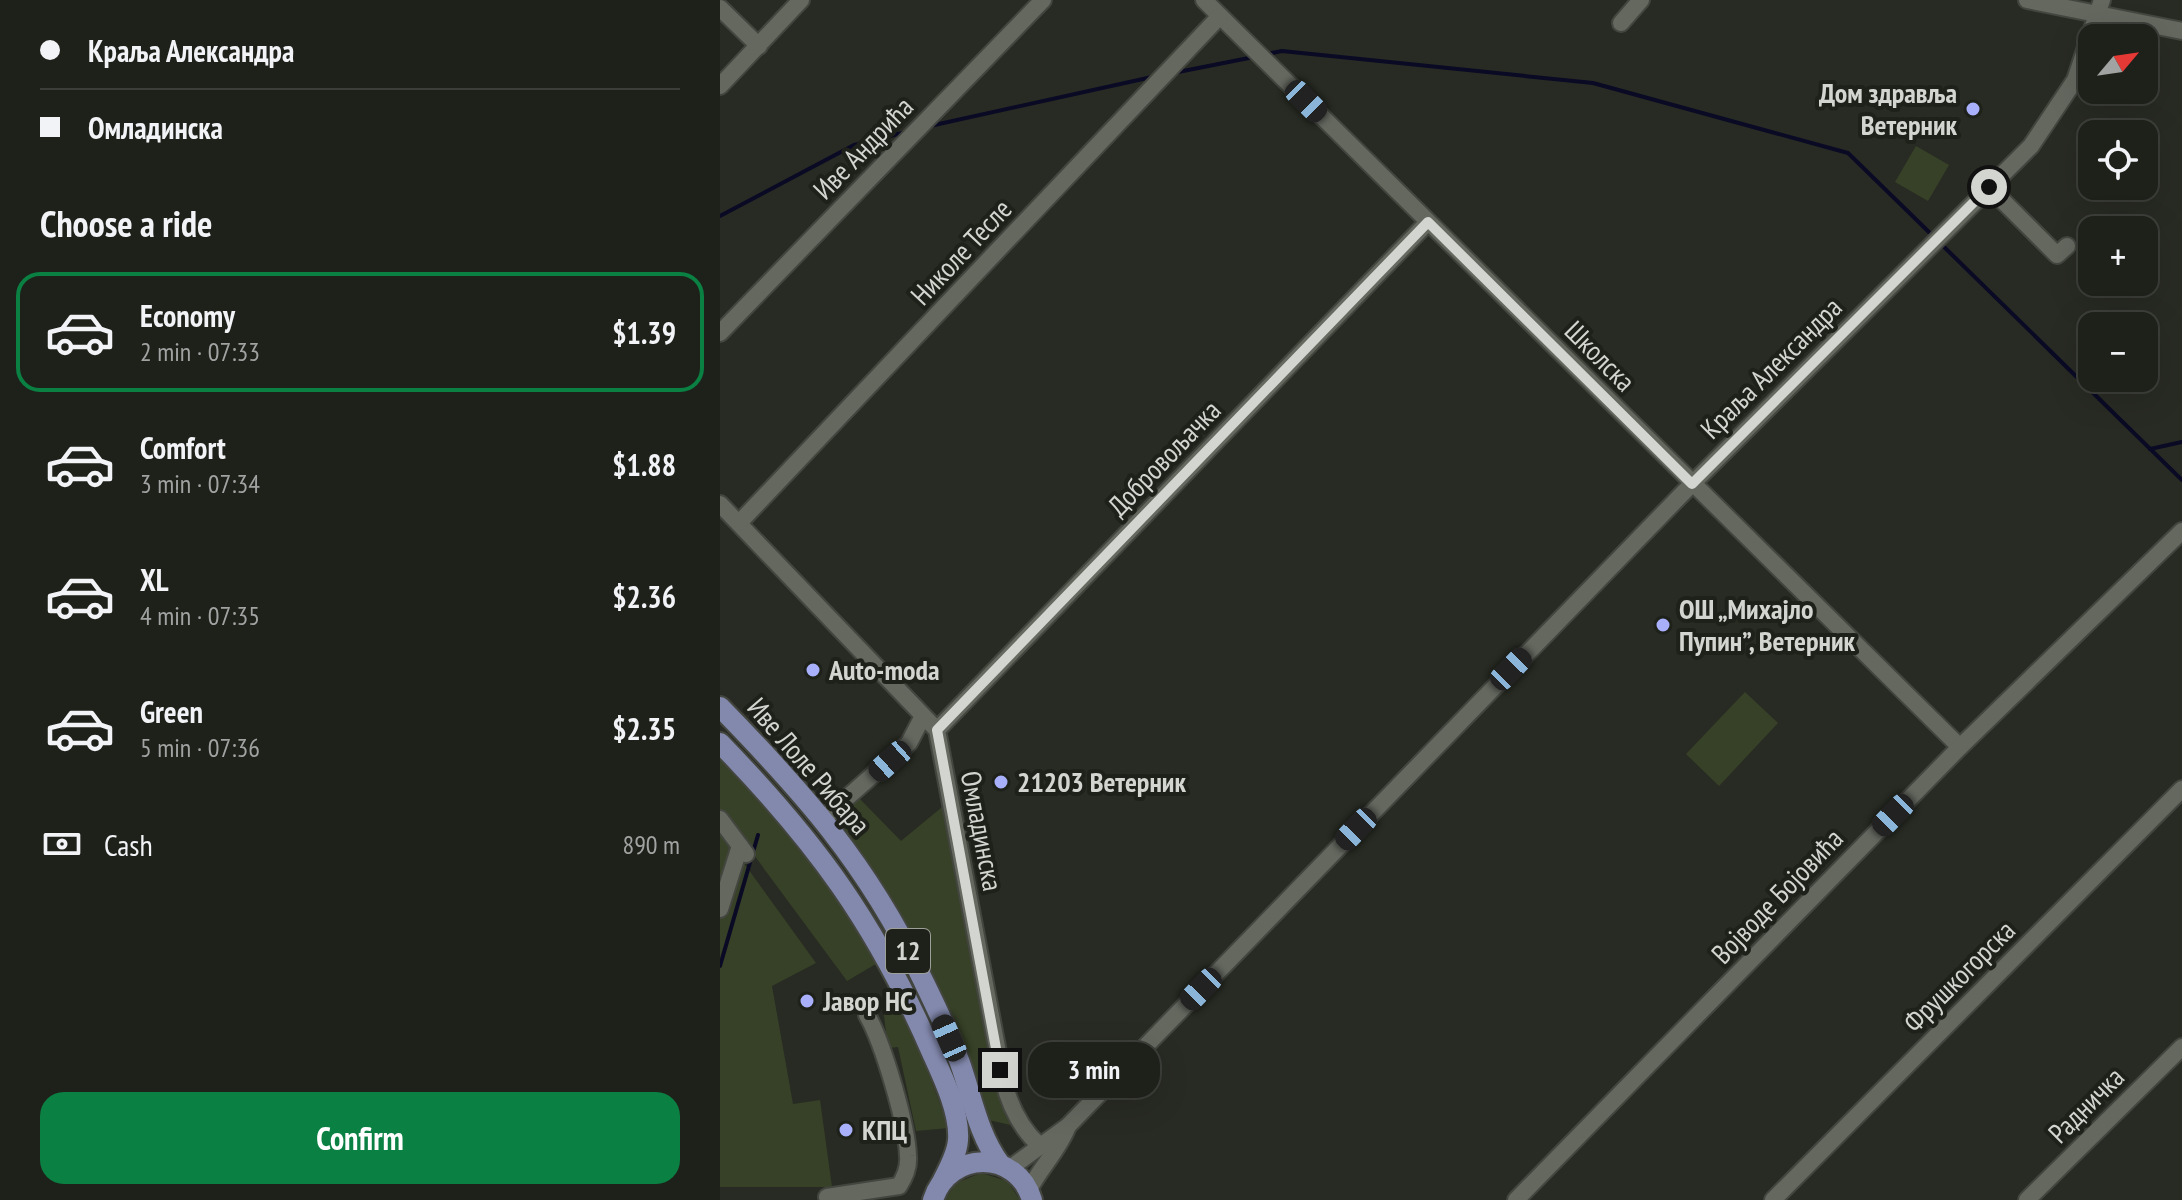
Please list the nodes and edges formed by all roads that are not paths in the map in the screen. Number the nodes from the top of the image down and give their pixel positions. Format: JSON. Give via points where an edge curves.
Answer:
{"nodes":[{"id":1,"x":801,"y":0,"type":"edge"},
{"id":2,"x":1043,"y":0,"type":"edge"},
{"id":3,"x":1204,"y":0,"type":"edge"},
{"id":4,"x":1641,"y":0,"type":"edge"},
{"id":5,"x":2027,"y":0,"type":"edge"},
{"id":6,"x":2101,"y":7,"type":"edge"},
{"id":7,"x":720,"y":8,"type":"edge"},
{"id":8,"x":1220,"y":16,"type":"junction"},
{"id":9,"x":1621,"y":23,"type":"dead end"},
{"id":10,"x":2182,"y":31,"type":"edge"},
{"id":11,"x":759,"y":46,"type":"junction"},
{"id":12,"x":720,"y":86,"type":"edge"},
{"id":13,"x":1989,"y":187,"type":"junction"},
{"id":14,"x":1428,"y":222,"type":"junction"},
{"id":15,"x":2067,"y":246,"type":"dead end"},
{"id":16,"x":720,"y":333,"type":"edge"},
{"id":17,"x":1692,"y":484,"type":"junction"},
{"id":18,"x":720,"y":504,"type":"edge"},
{"id":19,"x":739,"y":523,"type":"junction"},
{"id":20,"x":2182,"y":531,"type":"edge"},
{"id":21,"x":720,"y":707,"type":"edge"},
{"id":22,"x":923,"y":716,"type":"junction"},
{"id":23,"x":937,"y":730,"type":"junction"},
{"id":24,"x":720,"y":743,"type":"edge"},
{"id":25,"x":909,"y":743,"type":"junction"},
{"id":26,"x":1960,"y":747,"type":"junction"},
{"id":27,"x":940,"y":749,"type":"junction"},
{"id":28,"x":2182,"y":789,"type":"edge"},
{"id":29,"x":824,"y":818,"type":"junction"},
{"id":30,"x":720,"y":819,"type":"edge"},
{"id":31,"x":720,"y":909,"type":"edge"},
{"id":32,"x":867,"y":1015,"type":"dead end"},
{"id":33,"x":2182,"y":1047,"type":"edge"},
{"id":34,"x":1068,"y":1126,"type":"junction"},
{"id":35,"x":1040,"y":1146,"type":"junction"},
{"id":36,"x":1004,"y":1166,"type":"junction"},
{"id":37,"x":935,"y":1194,"type":"edge"},
{"id":38,"x":1032,"y":1197,"type":"edge"},
{"id":39,"x":828,"y":1200,"type":"edge"},
{"id":40,"x":1516,"y":1200,"type":"edge"},
{"id":41,"x":1773,"y":1200,"type":"edge"},
{"id":42,"x":2027,"y":1200,"type":"edge"}],
"edges":[{"from":1,"to":11,"type":"street"},
{"from":2,"to":16,"type":"street","name":"Иве Андрића"},
{"from":3,"to":8,"type":"street","name":"Школска"},
{"from":4,"to":9,"type":"street"},
{"from":5,"to":6,"type":"street"},
{"from":6,"to":10,"type":"street"},
{"from":6,"to":13,"type":"street","name":"Краља Александра","via":[[2083,63],[2057,112]]},
{"from":7,"to":11,"type":"street"},
{"from":8,"to":14,"type":"street","name":"Школска"},
{"from":8,"to":19,"type":"street","name":"Николе Тесле"},
{"from":11,"to":12,"type":"street"},
{"from":13,"to":15,"type":"street","via":[[2057,255]]},
{"from":13,"to":17,"type":"street","name":"Краља Александра"},
{"from":14,"to":17,"type":"street","name":"Школска"},
{"from":14,"to":23,"type":"street","name":"Добровољачка"},
{"from":17,"to":26,"type":"street","name":"Школска"},
{"from":17,"to":34,"type":"street","name":"Краља Александра"},
{"from":18,"to":19,"type":"street"},
{"from":19,"to":22,"type":"street"},
{"from":20,"to":26,"type":"street","name":"Војводе Бојовића"},
{"from":21,"to":29,"type":"main road","name":"Иве Лоле Рибара","number":"12"},
{"from":22,"to":23,"type":"street"},
{"from":22,"to":25,"type":"street"},
{"from":23,"to":27,"type":"street","name":"Омладинска"},
{"from":24,"to":37,"type":"main road","name":"Иве Лоле Рибара","number":"12","via":[[814,846],[902,984],[957,1125],[958,1141]]},
{"from":25,"to":27,"type":"street"},
{"from":25,"to":29,"type":"street"},
{"from":26,"to":40,"type":"street","name":"Војводе Бојовића"},
{"from":27,"to":35,"type":"street","name":"Омладинска","via":[[1003,1079],[1013,1110]]},
{"from":28,"to":41,"type":"street","name":"Фрушкогорска"},
{"from":29,"to":36,"type":"main road","name":"Иве Лоле Рибара","number":"12","via":[[876,894],[919,973],[959,1060],[983,1136]]},
{"from":30,"to":31,"type":"street","via":[[743,850]]},
{"from":32,"to":39,"type":"street","via":[[883,1050],[908,1156],[906,1174],[899,1186]]},
{"from":33,"to":42,"type":"street","name":"Радничка"},
{"from":34,"to":35,"type":"street"},
{"from":34,"to":38,"type":"street","via":[[1039,1170]]},
{"from":35,"to":36,"type":"street","via":[[1028,1158]]},
{"from":36,"to":37,"type":"main road","number":"12","via":[[973,1162],[956,1168]]},
{"from":36,"to":38,"type":"main road","number":"12"}]}
